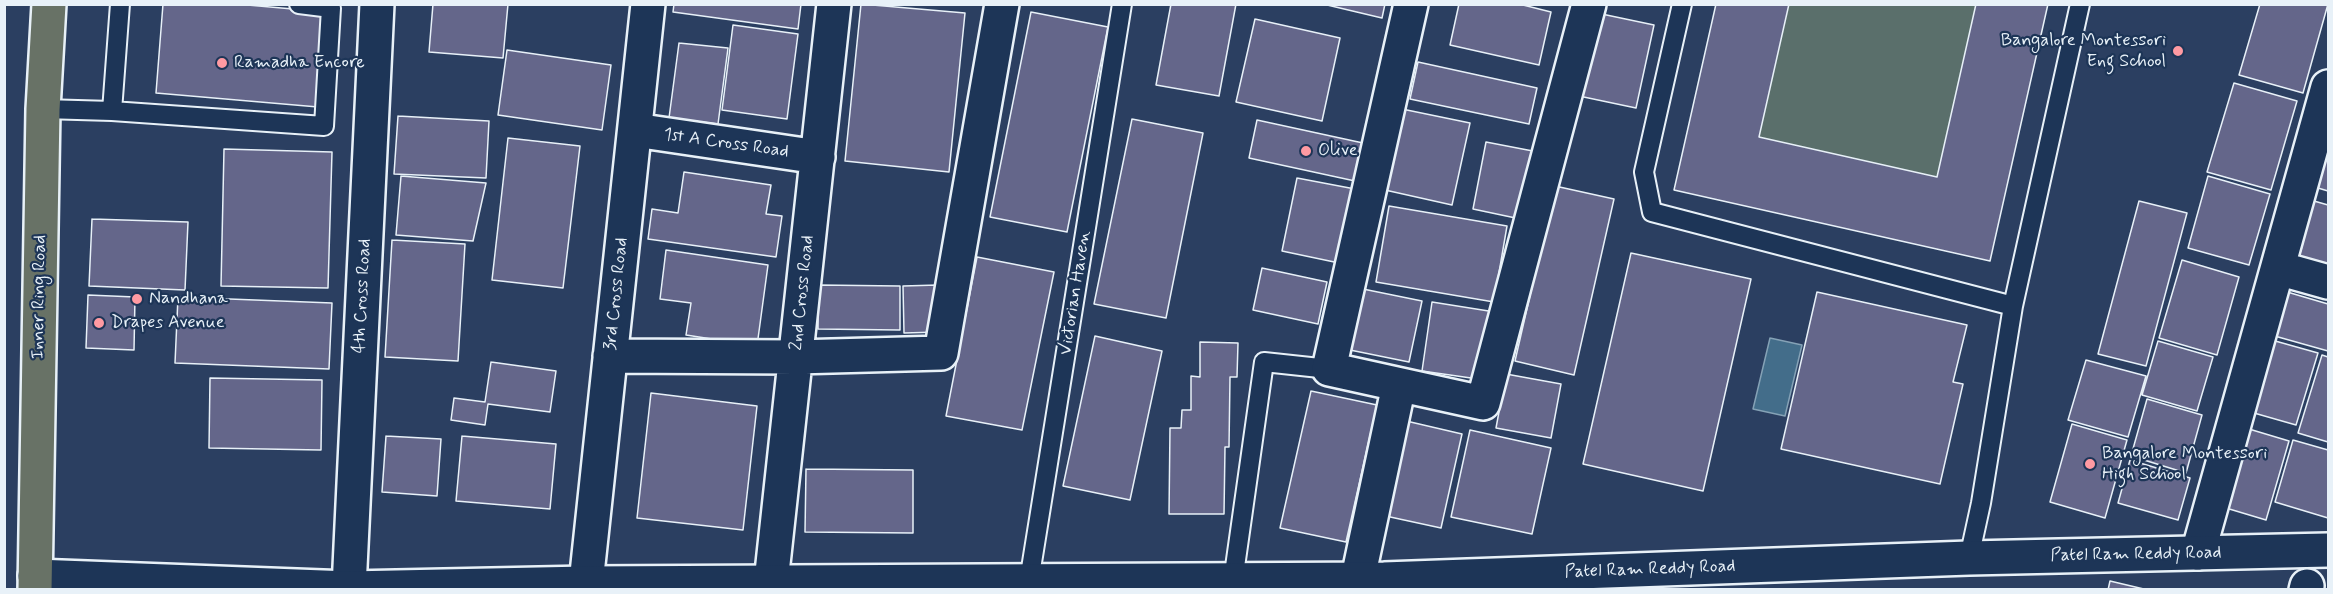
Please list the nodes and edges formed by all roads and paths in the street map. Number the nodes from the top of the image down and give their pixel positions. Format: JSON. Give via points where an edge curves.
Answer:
{"nodes":[{"id":1,"x":49,"y":4,"type":"edge"},
{"id":2,"x":120,"y":4,"type":"edge"},
{"id":3,"x":299,"y":4,"type":"edge"},
{"id":4,"x":377,"y":4,"type":"edge"},
{"id":5,"x":648,"y":4,"type":"edge"},
{"id":6,"x":834,"y":4,"type":"edge"},
{"id":7,"x":1002,"y":4,"type":"edge"},
{"id":8,"x":1122,"y":4,"type":"edge"},
{"id":9,"x":1411,"y":4,"type":"edge"},
{"id":10,"x":1589,"y":4,"type":"edge"},
{"id":11,"x":1682,"y":4,"type":"edge"},
{"id":12,"x":2080,"y":4,"type":"edge"},
{"id":13,"x":2328,"y":87,"type":"edge"},
{"id":14,"x":43,"y":109,"type":"junction"},
{"id":15,"x":112,"y":111,"type":"junction"},
{"id":16,"x":635,"y":130,"type":"junction"},
{"id":17,"x":818,"y":157,"type":"junction"},
{"id":18,"x":2278,"y":268,"type":"junction"},
{"id":19,"x":2328,"y":282,"type":"edge"},
{"id":20,"x":2013,"y":306,"type":"junction"},
{"id":21,"x":610,"y":356,"type":"junction"},
{"id":22,"x":796,"y":357,"type":"junction"},
{"id":23,"x":1329,"y":369,"type":"junction"},
{"id":24,"x":1399,"y":385,"type":"junction"},
{"id":25,"x":2328,"y":550,"type":"edge"},
{"id":26,"x":2199,"y":553,"type":"junction"},
{"id":27,"x":1969,"y":558,"type":"junction"},
{"id":28,"x":1909,"y":575,"type":"edge"},
{"id":29,"x":1358,"y":578,"type":"junction"},
{"id":30,"x":1233,"y":581,"type":"junction"},
{"id":31,"x":771,"y":582,"type":"junction"},
{"id":32,"x":35,"y":583,"type":"edge"},
{"id":33,"x":586,"y":583,"type":"junction"},
{"id":34,"x":1045,"y":584,"type":"edge"},
{"id":35,"x":349,"y":589,"type":"edge"}],
"edges":[{"from":1,"to":14,"type":"main road","name":"Inner Ring Road"},
{"from":2,"to":15,"type":"lane"},
{"from":3,"to":15,"type":"lane","via":[[331,8],[324,126]]},
{"from":4,"to":35,"type":"street","name":"4th Cross Road"},
{"from":5,"to":16,"type":"street","name":"3rd Cross Road"},
{"from":6,"to":17,"type":"street","name":"2nd Cross Road"},
{"from":7,"to":22,"type":"street","via":[[941,353]]},
{"from":8,"to":34,"type":"lane","name":"Victorian Haven"},
{"from":9,"to":23,"type":"street"},
{"from":10,"to":24,"type":"street","via":[[1483,403]]},
{"from":11,"to":20,"type":"lane","via":[[1644,172],[1652,212]]},
{"from":12,"to":20,"type":"lane"},
{"from":13,"to":18,"type":"street"},
{"from":14,"to":15,"type":"lane"},
{"from":14,"to":32,"type":"main road","name":"Inner Ring Road"},
{"from":16,"to":17,"type":"street","name":"1st A Cross Road"},
{"from":16,"to":21,"type":"street","name":"3rd Cross Road"},
{"from":17,"to":22,"type":"street","name":"2nd Cross Road"},
{"from":18,"to":19,"type":"street"},
{"from":18,"to":26,"type":"street"},
{"from":20,"to":27,"type":"lane"},
{"from":21,"to":22,"type":"street"},
{"from":21,"to":33,"type":"street","name":"3rd Cross Road"},
{"from":22,"to":31,"type":"street","name":"2nd Cross Road"},
{"from":23,"to":24,"type":"street"},
{"from":23,"to":30,"type":"lane","via":[[1264,362]]},
{"from":24,"to":29,"type":"street"},
{"from":25,"to":26,"type":"street","name":"Patel Ram Reddy Road"},
{"from":26,"to":27,"type":"street","name":"Patel Ram Reddy Road"},
{"from":27,"to":28,"type":"street","name":"Patel Ram Reddy Road"},
{"from":28,"to":29,"type":"street","name":"Patel Ram Reddy Road"},
{"from":29,"to":30,"type":"street","name":"Patel Ram Reddy Road"},
{"from":30,"to":34,"type":"street","name":"Patel Ram Reddy Road"},
{"from":31,"to":33,"type":"street","name":"Patel Ram Reddy Road"},
{"from":31,"to":34,"type":"street","name":"Patel Ram Reddy Road"},
{"from":32,"to":35,"type":"street","name":"Patel Ram Reddy Road"},
{"from":33,"to":35,"type":"street","name":"Patel Ram Reddy Road"}]}
